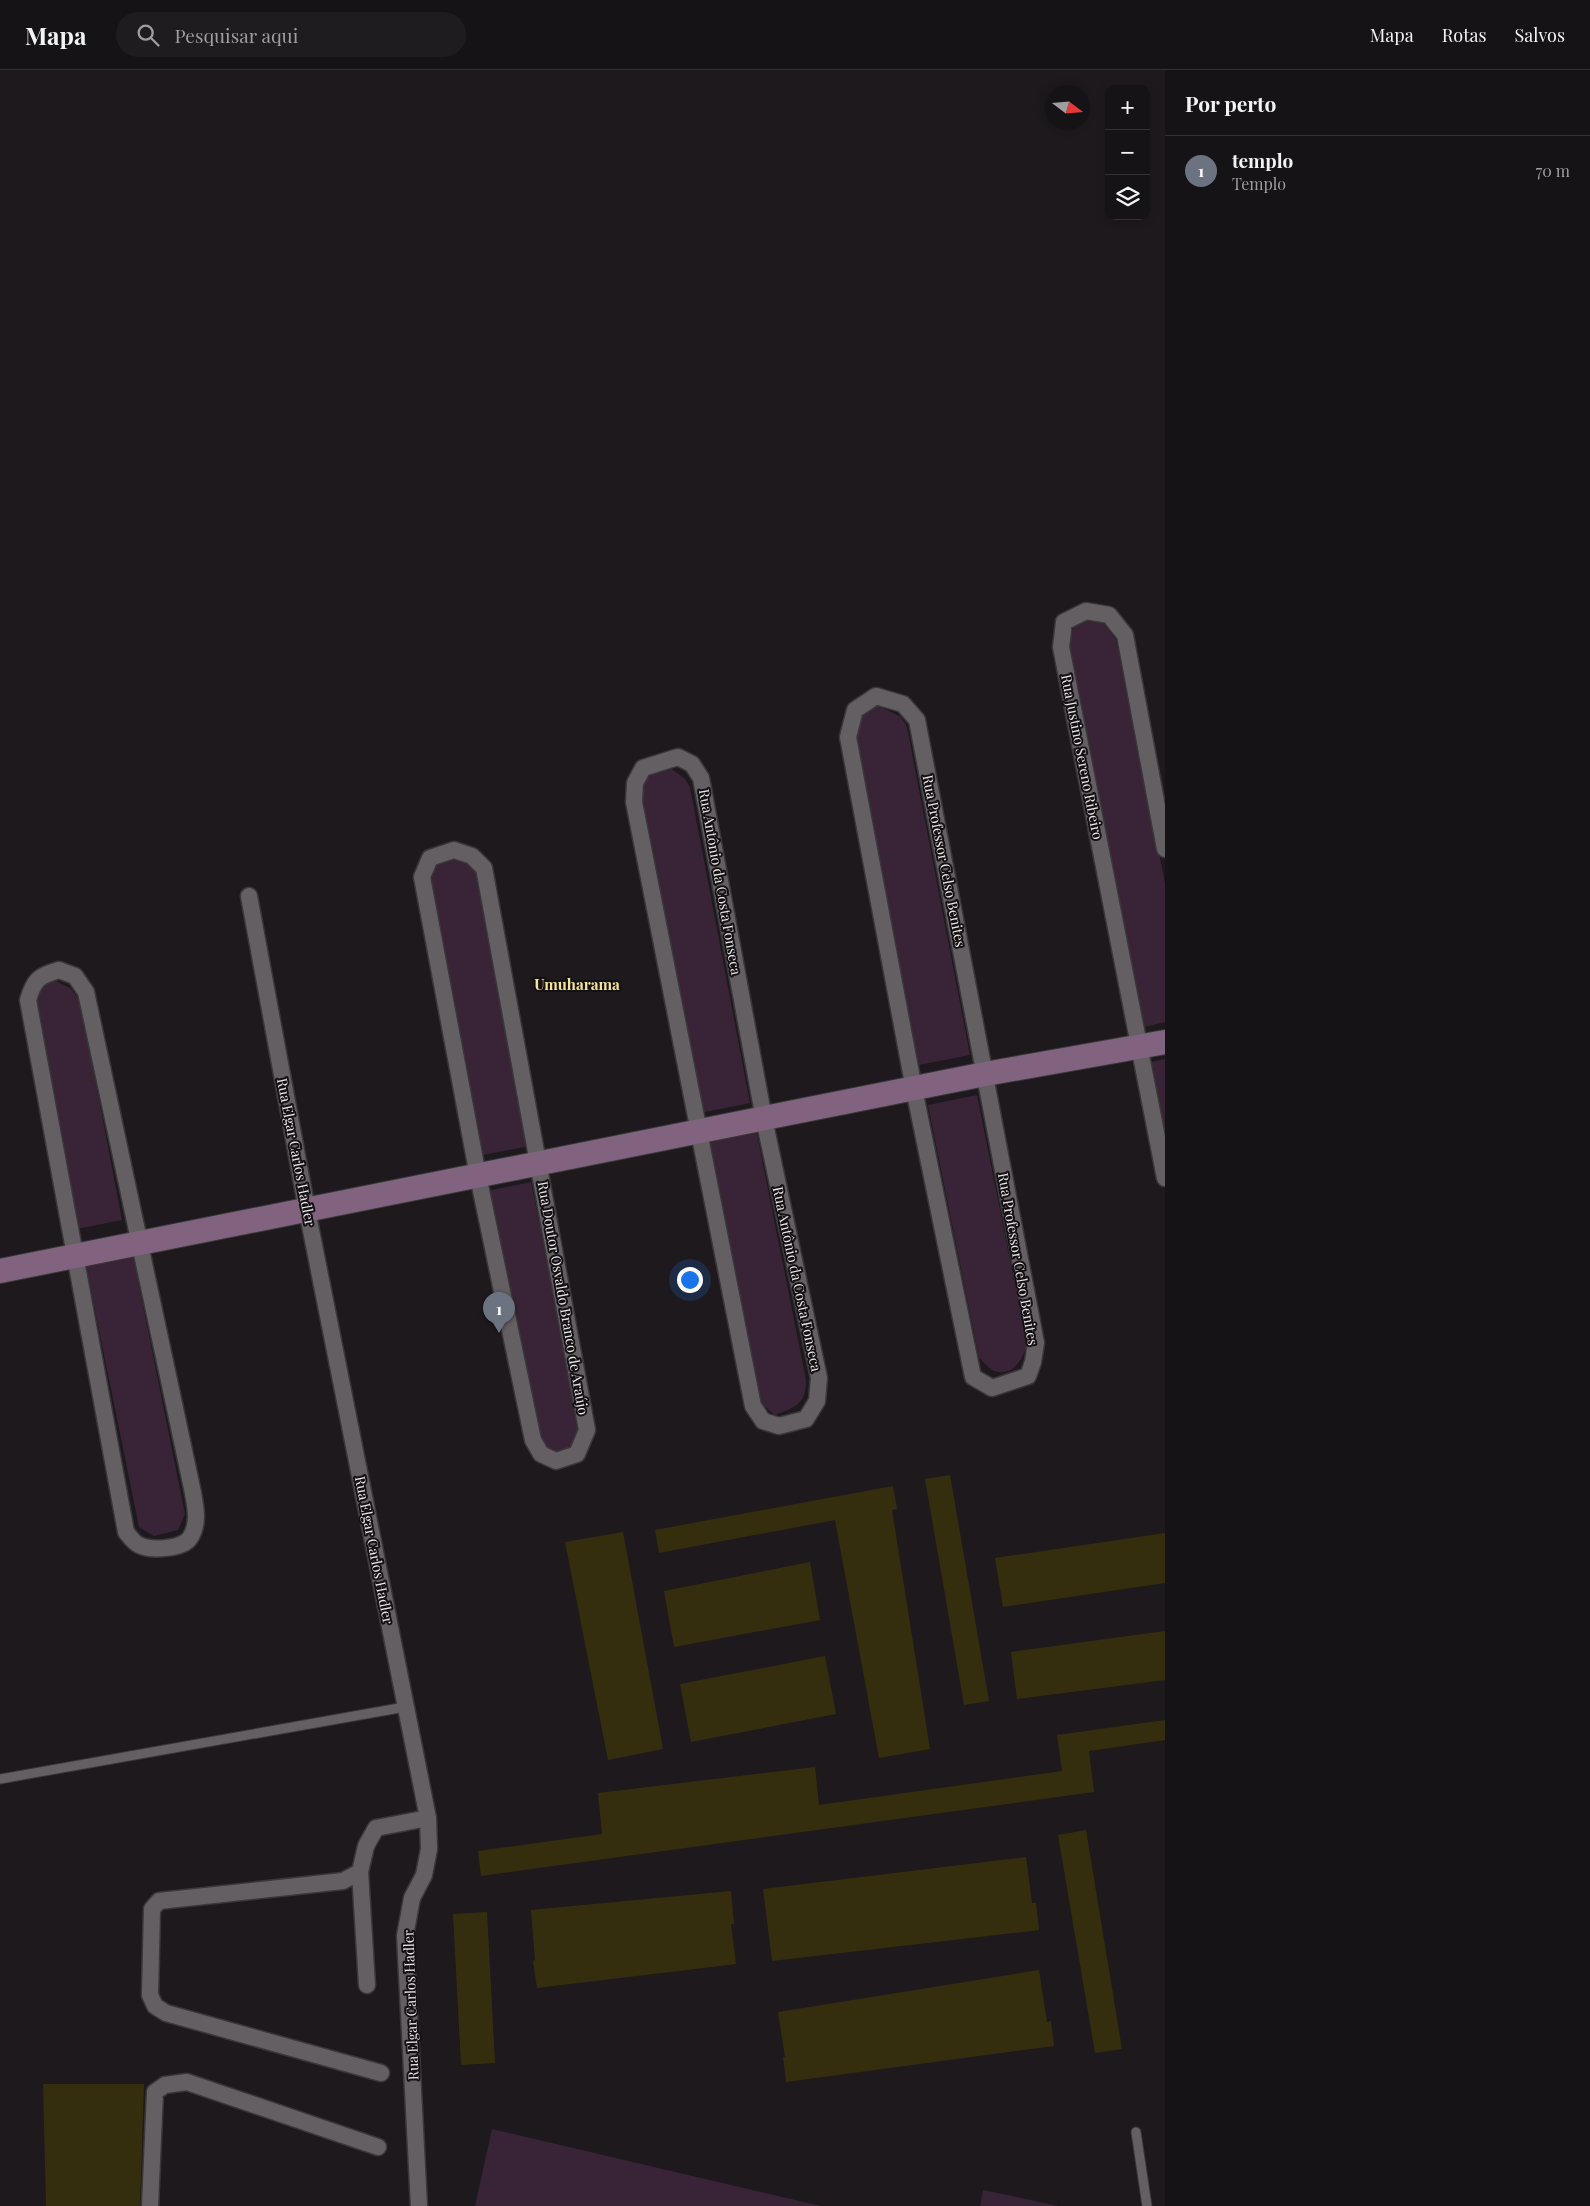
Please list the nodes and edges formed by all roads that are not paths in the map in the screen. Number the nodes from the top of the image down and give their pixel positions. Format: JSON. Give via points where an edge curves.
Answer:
{"nodes":[{"id":1,"x":1165,"y":849,"type":"edge"},
{"id":2,"x":249,"y":896,"type":"dead end"},
{"id":3,"x":1165,"y":1042,"type":"edge"},
{"id":4,"x":1138,"y":1046,"type":"junction"},
{"id":5,"x":985,"y":1074,"type":"junction"},
{"id":6,"x":914,"y":1089,"type":"junction"},
{"id":7,"x":764,"y":1119,"type":"junction"},
{"id":8,"x":700,"y":1131,"type":"junction"},
{"id":9,"x":539,"y":1164,"type":"junction"},
{"id":10,"x":478,"y":1176,"type":"junction"},
{"id":11,"x":1165,"y":1178,"type":"edge"},
{"id":12,"x":307,"y":1210,"type":"junction"},
{"id":13,"x":139,"y":1243,"type":"junction"},
{"id":14,"x":75,"y":1256,"type":"junction"},
{"id":15,"x":0,"y":1271,"type":"edge"},
{"id":16,"x":405,"y":1707,"type":"junction"},
{"id":17,"x":0,"y":1779,"type":"edge"},
{"id":18,"x":428,"y":1818,"type":"junction"},
{"id":19,"x":360,"y":1872,"type":"junction"},
{"id":20,"x":367,"y":1984,"type":"dead end"},
{"id":21,"x":381,"y":2073,"type":"dead end"},
{"id":22,"x":1136,"y":2132,"type":"dead end"},
{"id":23,"x":378,"y":2147,"type":"dead end"},
{"id":24,"x":150,"y":2206,"type":"edge"},
{"id":25,"x":419,"y":2206,"type":"edge"},
{"id":26,"x":1147,"y":2206,"type":"edge"}],
"edges":[{"from":1,"to":4,"type":"street","name":"Rua Justino Sereno Ribeiro","via":[[1125,635],[1109,615],[1086,611],[1064,622],[1061,647]]},
{"from":2,"to":12,"type":"street","name":"Rua Elgar Carlos Hadler"},
{"from":3,"to":4,"type":"street"},
{"from":4,"to":5,"type":"street"},
{"from":4,"to":11,"type":"street","name":"Rua Justino Sereno Ribeiro"},
{"from":5,"to":6,"type":"street"},
{"from":5,"to":6,"type":"street","name":"Rua Professor Celso Benites","via":[[1036,1343],[1034,1362],[1028,1376],[992,1388],[973,1376]]},
{"from":5,"to":6,"type":"street","name":"Rua Professor Celso Benites","via":[[917,720],[903,704],[876,696],[855,710],[848,737]]},
{"from":6,"to":7,"type":"street"},
{"from":7,"to":8,"type":"street"},
{"from":7,"to":8,"type":"street","name":"Rua Antônio da Costa Fonseca","via":[[819,1378],[817,1401],[806,1419],[779,1426],[763,1421],[753,1406]]},
{"from":7,"to":8,"type":"street","name":"Rua Antônio da Costa Fonseca","via":[[701,778],[692,764],[678,757],[643,768],[636,783],[634,802]]},
{"from":8,"to":9,"type":"street"},
{"from":9,"to":10,"type":"street"},
{"from":9,"to":10,"type":"street","name":"Rua Doutor Osvaldo Branco de Araújo","via":[[586,1430],[577,1454],[556,1461],[541,1454],[533,1440]]},
{"from":9,"to":10,"type":"street","name":"Rua Doutor Osvaldo Branco de Araújo","via":[[484,868],[472,856],[454,850],[430,858],[422,877]]},
{"from":10,"to":12,"type":"street"},
{"from":12,"to":13,"type":"street"},
{"from":12,"to":16,"type":"street","name":"Rua Elgar Carlos Hadler"},
{"from":13,"to":14,"type":"street"},
{"from":13,"to":14,"type":"street","via":[[86,992],[75,976],[59,970],[44,974],[33,983],[28,1000]]},
{"from":13,"to":14,"type":"street","via":[[197,1519],[190,1538],[180,1545],[150,1549],[137,1544],[126,1532]]},
{"from":14,"to":15,"type":"street"},
{"from":16,"to":17,"type":"lane"},
{"from":16,"to":18,"type":"street","name":"Rua Elgar Carlos Hadler"},
{"from":18,"to":19,"type":"street","via":[[376,1828],[366,1846]]},
{"from":18,"to":25,"type":"street","name":"Rua Elgar Carlos Hadler","via":[[426,1866],[412,1898],[405,1936]]},
{"from":19,"to":20,"type":"street"},
{"from":19,"to":21,"type":"street","via":[[343,1881],[159,1901],[152,1909],[150,1996],[155,2006],[166,2013]]},
{"from":22,"to":26,"type":"lane"},
{"from":23,"to":24,"type":"street","via":[[187,2082],[165,2085],[155,2092]]}]}
